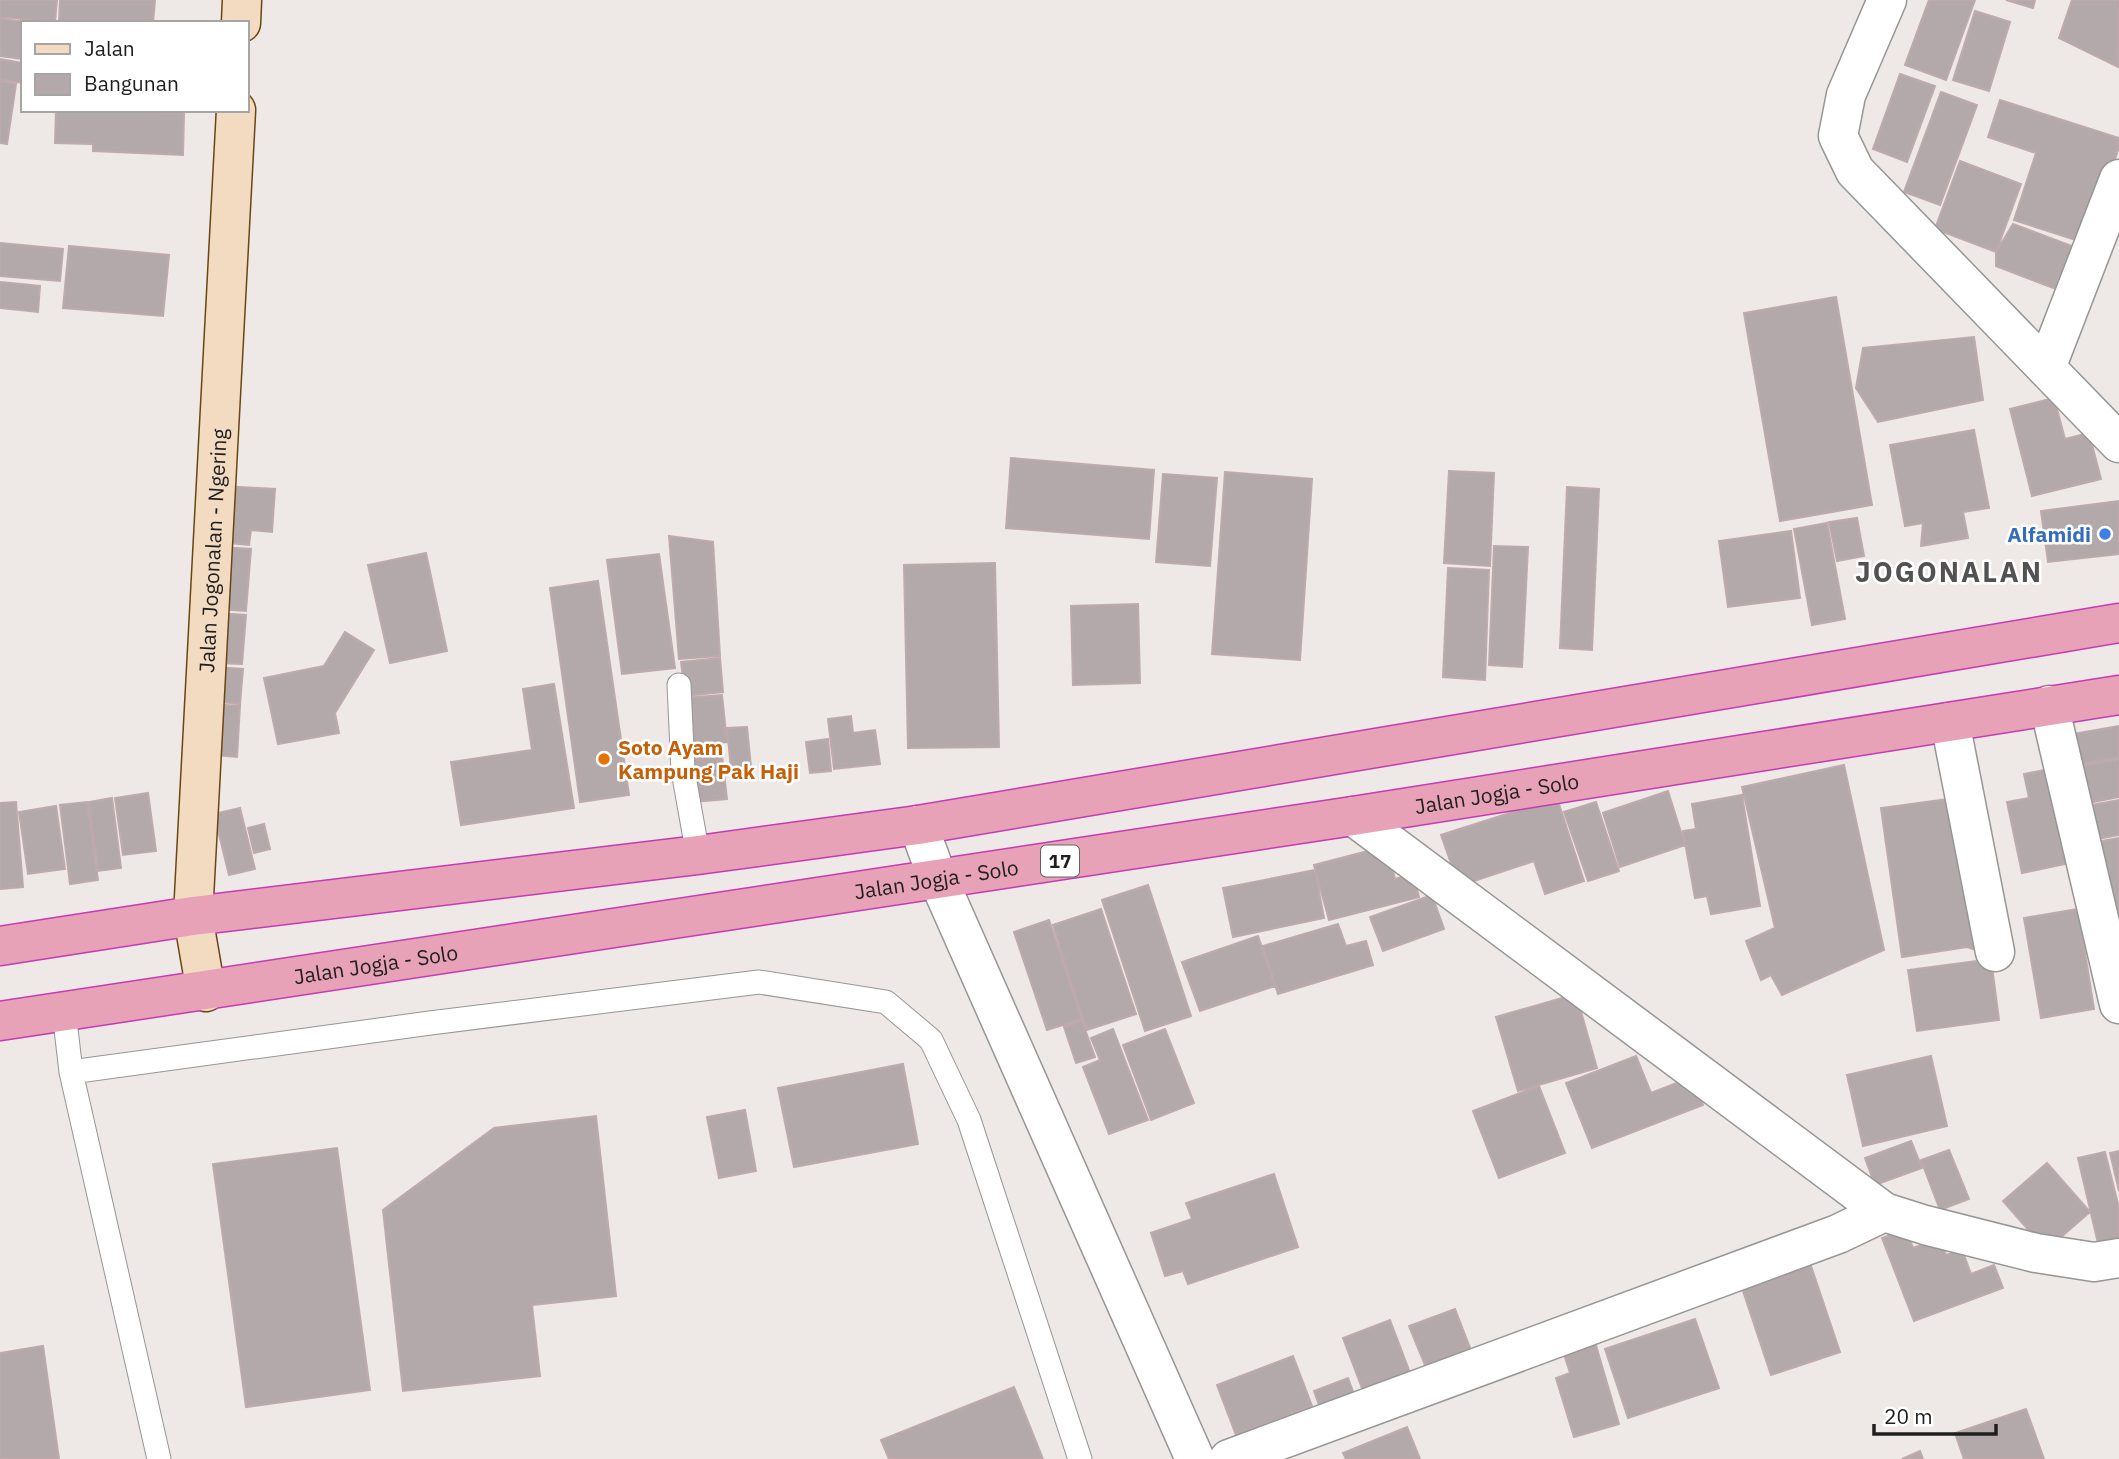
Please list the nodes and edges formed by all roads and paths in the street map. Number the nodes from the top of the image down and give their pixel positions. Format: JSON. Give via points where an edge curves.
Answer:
{"nodes":[{"id":1,"x":242,"y":0,"type":"edge"},
{"id":2,"x":1887,"y":0,"type":"edge"},
{"id":3,"x":241,"y":21,"type":"edge"},
{"id":4,"x":236,"y":112,"type":"edge"},
{"id":5,"x":2119,"y":179,"type":"edge"},
{"id":6,"x":2046,"y":368,"type":"junction"},
{"id":7,"x":2119,"y":443,"type":"edge"},
{"id":8,"x":2119,"y":623,"type":"edge"},
{"id":9,"x":679,"y":685,"type":"dead end"},
{"id":10,"x":2119,"y":695,"type":"edge"},
{"id":11,"x":2049,"y":705,"type":"junction"},
{"id":12,"x":1950,"y":722,"type":"junction"},
{"id":13,"x":1353,"y":816,"type":"junction"},
{"id":14,"x":918,"y":825,"type":"junction"},
{"id":15,"x":698,"y":855,"type":"junction"},
{"id":16,"x":938,"y":879,"type":"junction"},
{"id":17,"x":193,"y":916,"type":"junction"},
{"id":18,"x":0,"y":946,"type":"edge"},
{"id":19,"x":1995,"y":952,"type":"dead end"},
{"id":20,"x":206,"y":992,"type":"junction"},
{"id":21,"x":2119,"y":1004,"type":"edge"},
{"id":22,"x":64,"y":1012,"type":"junction"},
{"id":23,"x":0,"y":1021,"type":"edge"},
{"id":24,"x":71,"y":1072,"type":"junction"},
{"id":25,"x":1884,"y":1212,"type":"junction"},
{"id":26,"x":2119,"y":1258,"type":"edge"},
{"id":27,"x":159,"y":1459,"type":"edge"},
{"id":28,"x":1080,"y":1459,"type":"edge"},
{"id":29,"x":1195,"y":1459,"type":"edge"},
{"id":30,"x":1229,"y":1459,"type":"edge"}],
"edges":[{"from":1,"to":3,"type":"main road"},
{"from":2,"to":6,"type":"street","via":[[1846,95],[1838,136],[1855,171]]},
{"from":4,"to":17,"type":"main road","name":"Jalan Jogonalan - Ngering"},
{"from":5,"to":6,"type":"street"},
{"from":6,"to":7,"type":"street"},
{"from":8,"to":14,"type":"highway"},
{"from":9,"to":15,"type":"lane","via":[[683,771]]},
{"from":10,"to":11,"type":"highway","name":"Jalan Jogja - Solo","number":"17"},
{"from":11,"to":12,"type":"highway","name":"Jalan Jogja - Solo","number":"17"},
{"from":11,"to":21,"type":"street"},
{"from":12,"to":13,"type":"highway","name":"Jalan Jogja - Solo","number":"17"},
{"from":12,"to":19,"type":"street"},
{"from":13,"to":16,"type":"highway","name":"Jalan Jogja - Solo","number":"17"},
{"from":13,"to":25,"type":"street"},
{"from":14,"to":15,"type":"highway"},
{"from":14,"to":16,"type":"street"},
{"from":15,"to":17,"type":"highway"},
{"from":16,"to":20,"type":"highway","name":"Jalan Jogja - Solo","number":"17"},
{"from":16,"to":29,"type":"street"},
{"from":17,"to":18,"type":"highway"},
{"from":17,"to":20,"type":"main road","name":"Jalan Jogonalan - Ngering"},
{"from":20,"to":22,"type":"highway","name":"Jalan Jogja - Solo","number":"17"},
{"from":22,"to":23,"type":"highway","name":"Jalan Jogja - Solo","number":"17"},
{"from":22,"to":24,"type":"lane"},
{"from":24,"to":27,"type":"lane"},
{"from":24,"to":28,"type":"lane","via":[[759,982],[886,1002],[931,1040],[969,1121]]},
{"from":25,"to":26,"type":"street","via":[[2036,1253],[2094,1262]]},
{"from":25,"to":30,"type":"street","via":[[1838,1234]]}]}
